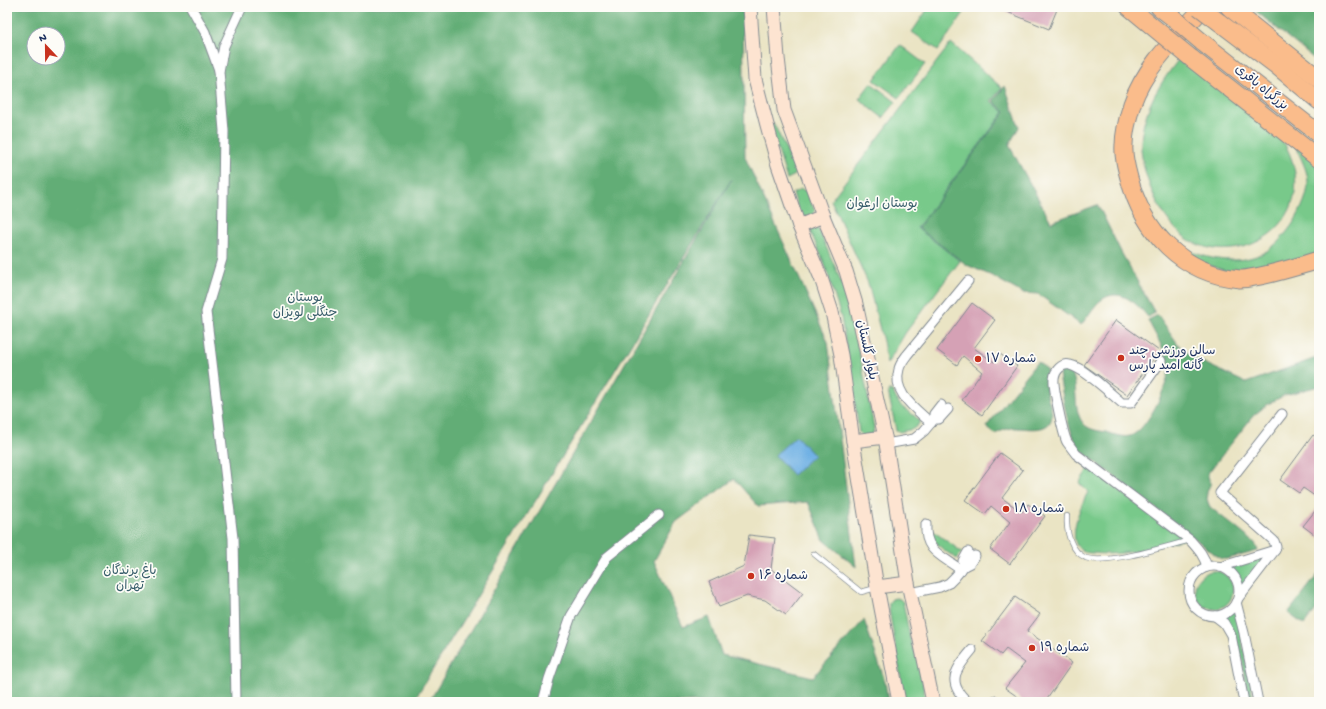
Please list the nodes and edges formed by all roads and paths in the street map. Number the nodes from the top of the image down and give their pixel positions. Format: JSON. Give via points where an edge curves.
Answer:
{"nodes":[{"id":1,"x":191,"y":7,"type":"edge"},
{"id":2,"x":242,"y":7,"type":"edge"},
{"id":3,"x":750,"y":7,"type":"edge"},
{"id":4,"x":774,"y":7,"type":"edge"},
{"id":5,"x":1129,"y":7,"type":"edge"},
{"id":6,"x":1159,"y":7,"type":"edge"},
{"id":7,"x":1199,"y":7,"type":"edge"},
{"id":8,"x":1204,"y":7,"type":"edge"},
{"id":9,"x":1230,"y":7,"type":"edge"},
{"id":10,"x":219,"y":71,"type":"junction"},
{"id":11,"x":1319,"y":79,"type":"edge"},
{"id":12,"x":1319,"y":102,"type":"edge"},
{"id":13,"x":1319,"y":134,"type":"edge"},
{"id":14,"x":1319,"y":159,"type":"edge"},
{"id":15,"x":823,"y":216,"type":"junction"},
{"id":16,"x":799,"y":226,"type":"junction"},
{"id":17,"x":1319,"y":260,"type":"edge"},
{"id":18,"x":968,"y":282,"type":"dead end"},
{"id":19,"x":1161,"y":361,"type":"dead end"},
{"id":20,"x":945,"y":407,"type":"dead end"},
{"id":21,"x":1282,"y":414,"type":"dead end"},
{"id":22,"x":932,"y":421,"type":"junction"},
{"id":23,"x":886,"y":440,"type":"junction"},
{"id":24,"x":853,"y":441,"type":"junction"},
{"id":25,"x":660,"y":515,"type":"dead end"},
{"id":26,"x":1067,"y":516,"type":"dead end"},
{"id":27,"x":926,"y":524,"type":"dead end"},
{"id":28,"x":1190,"y":540,"type":"junction"},
{"id":29,"x":1275,"y":550,"type":"junction"},
{"id":30,"x":814,"y":554,"type":"dead end"},
{"id":31,"x":972,"y":554,"type":"dead end"},
{"id":32,"x":1207,"y":567,"type":"junction"},
{"id":33,"x":1220,"y":567,"type":"junction"},
{"id":34,"x":962,"y":568,"type":"junction"},
{"id":35,"x":877,"y":588,"type":"junction"},
{"id":36,"x":909,"y":588,"type":"junction"},
{"id":37,"x":1237,"y":599,"type":"junction"},
{"id":38,"x":1215,"y":616,"type":"junction"},
{"id":39,"x":972,"y":650,"type":"dead end"},
{"id":40,"x":236,"y":702,"type":"edge"},
{"id":41,"x":543,"y":702,"type":"edge"},
{"id":42,"x":899,"y":702,"type":"edge"},
{"id":43,"x":933,"y":702,"type":"edge"},
{"id":44,"x":968,"y":702,"type":"edge"},
{"id":45,"x":1244,"y":702,"type":"edge"},
{"id":46,"x":1258,"y":702,"type":"edge"}],
"edges":[{"from":1,"to":10,"type":"street"},
{"from":2,"to":10,"type":"street","via":[[224,46]]},
{"from":3,"to":16,"type":"main road","name":"بلوار گلستان","via":[[755,79],[778,165]]},
{"from":4,"to":15,"type":"main road","name":"بلوار گلستان","via":[[784,110]]},
{"from":5,"to":14,"type":"highway","bridge":true},
{"from":6,"to":13,"type":"highway","name":"بزرگراه باقری","bridge":true},
{"from":7,"to":12,"type":"highway","name":"بزرگراه باقری","bridge":true,"via":[[1277,66]]},
{"from":8,"to":17,"type":"highway","via":[[1146,76],[1126,123],[1126,167],[1141,211],[1158,236],[1176,254],[1191,264],[1215,274],[1242,279]]},
{"from":9,"to":11,"type":"highway"},
{"from":10,"to":40,"type":"street","via":[[224,131],[222,259],[206,312],[233,538]]},
{"from":15,"to":16,"type":"main road"},
{"from":15,"to":23,"type":"main road","name":"بلوار گلستان","via":[[856,304]]},
{"from":16,"to":24,"type":"main road","name":"بلوار گلستان","via":[[832,312]]},
{"from":18,"to":22,"type":"street","via":[[907,354],[899,368],[898,382],[901,393]]},
{"from":19,"to":28,"type":"street","via":[[1131,403],[1122,403],[1072,365],[1065,364],[1057,369],[1054,379],[1062,426],[1067,441],[1076,454]]},
{"from":20,"to":22,"type":"street","via":[[934,414]]},
{"from":21,"to":29,"type":"street","via":[[1220,493],[1274,541]]},
{"from":22,"to":23,"type":"street","via":[[914,439]]},
{"from":23,"to":24,"type":"main road"},
{"from":23,"to":36,"type":"main road","name":"بلوار گلستان"},
{"from":24,"to":35,"type":"main road","name":"بلوار گلستان"},
{"from":25,"to":41,"type":"street","via":[[607,557],[571,616]]},
{"from":26,"to":28,"type":"lane","via":[[1067,534],[1071,543],[1087,558],[1110,559],[1128,556]]},
{"from":27,"to":34,"type":"street","via":[[931,548]]},
{"from":28,"to":32,"type":"street","via":[[1202,553]]},
{"from":29,"to":33,"type":"street"},
{"from":29,"to":37,"type":"street"},
{"from":30,"to":35,"type":"lane","via":[[861,592]]},
{"from":31,"to":34,"type":"street","via":[[970,563]]},
{"from":32,"to":33,"type":"street"},
{"from":32,"to":38,"type":"street","via":[[1192,580],[1190,599],[1197,610]]},
{"from":33,"to":37,"type":"street","via":[[1235,578],[1239,590]]},
{"from":34,"to":36,"type":"street","via":[[956,577],[940,587]]},
{"from":35,"to":36,"type":"main road"},
{"from":35,"to":42,"type":"main road","name":"بلوار گلستان"},
{"from":36,"to":43,"type":"main road","name":"بلوار گلستان"},
{"from":37,"to":38,"type":"street","via":[[1228,612]]},
{"from":37,"to":46,"type":"street"},
{"from":38,"to":45,"type":"street","via":[[1224,623],[1231,635]]},
{"from":39,"to":44,"type":"street","via":[[956,672],[957,691]]}]}
